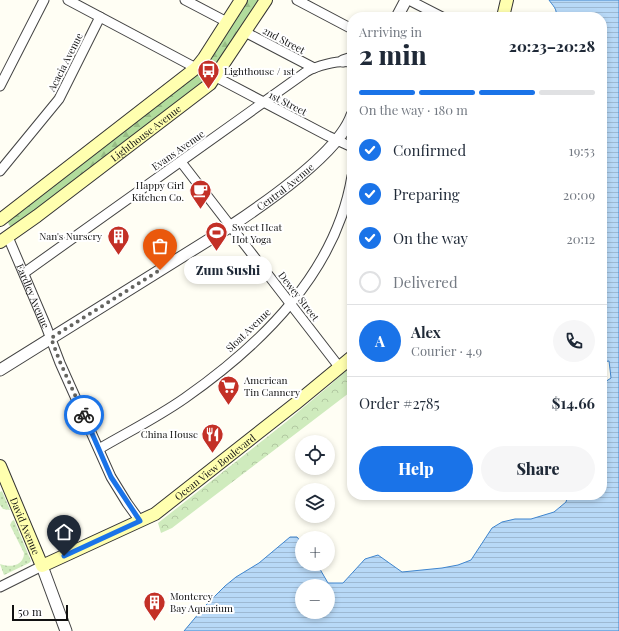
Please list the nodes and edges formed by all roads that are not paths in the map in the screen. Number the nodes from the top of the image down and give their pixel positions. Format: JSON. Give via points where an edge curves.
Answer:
{"nodes":[{"id":1,"x":44,"y":0,"type":"edge"},
{"id":2,"x":68,"y":0,"type":"edge"},
{"id":3,"x":185,"y":0,"type":"edge"},
{"id":4,"x":241,"y":0,"type":"edge"},
{"id":5,"x":266,"y":0,"type":"edge"},
{"id":6,"x":297,"y":0,"type":"edge"},
{"id":7,"x":406,"y":0,"type":"edge"},
{"id":8,"x":409,"y":0,"type":"edge"},
{"id":9,"x":507,"y":0,"type":"edge"},
{"id":10,"x":400,"y":12,"type":"edge"},
{"id":11,"x":432,"y":12,"type":"edge"},
{"id":12,"x":504,"y":12,"type":"edge"},
{"id":13,"x":100,"y":17,"type":"junction"},
{"id":14,"x":227,"y":22,"type":"junction"},
{"id":15,"x":347,"y":26,"type":"edge"},
{"id":16,"x":245,"y":32,"type":"junction"},
{"id":17,"x":347,"y":61,"type":"edge"},
{"id":18,"x":196,"y":68,"type":"junction"},
{"id":19,"x":314,"y":68,"type":"junction"},
{"id":20,"x":216,"y":77,"type":"junction"},
{"id":21,"x":0,"y":86,"type":"edge"},
{"id":22,"x":263,"y":103,"type":"junction"},
{"id":23,"x":347,"y":127,"type":"edge"},
{"id":24,"x":337,"y":140,"type":"junction"},
{"id":25,"x":347,"y":144,"type":"edge"},
{"id":26,"x":181,"y":162,"type":"junction"},
{"id":27,"x":0,"y":171,"type":"edge"},
{"id":28,"x":347,"y":199,"type":"edge"},
{"id":29,"x":0,"y":220,"type":"edge"},
{"id":30,"x":231,"y":226,"type":"junction"},
{"id":31,"x":4,"y":240,"type":"edge"},
{"id":32,"x":24,"y":273,"type":"junction"},
{"id":33,"x":291,"y":304,"type":"junction"},
{"id":34,"x":51,"y":338,"type":"junction"},
{"id":35,"x":347,"y":362,"type":"edge"},
{"id":36,"x":340,"y":368,"type":"junction"},
{"id":37,"x":0,"y":370,"type":"edge"},
{"id":38,"x":99,"y":449,"type":"junction"},
{"id":39,"x":0,"y":466,"type":"edge"},
{"id":40,"x":3,"y":480,"type":"edge"},
{"id":41,"x":140,"y":521,"type":"junction"},
{"id":42,"x":42,"y":566,"type":"junction"},
{"id":43,"x":0,"y":587,"type":"edge"},
{"id":44,"x":66,"y":631,"type":"edge"}],
"edges":[{"from":1,"to":21,"type":"street"},
{"from":2,"to":13,"type":"street"},
{"from":3,"to":14,"type":"street"},
{"from":4,"to":14,"type":"main road","name":"Lighthouse Avenue"},
{"from":5,"to":16,"type":"main road","name":"Lighthouse Avenue"},
{"from":6,"to":15,"type":"street"},
{"from":7,"to":10,"type":"street"},
{"from":8,"to":11,"type":"street"},
{"from":9,"to":12,"type":"main road"},
{"from":13,"to":18,"type":"street"},
{"from":13,"to":27,"type":"street","name":"Acacia Avenue","via":[[59,99]]},
{"from":14,"to":18,"type":"main road","name":"Lighthouse Avenue"},
{"from":16,"to":19,"type":"street","name":"2nd Street"},
{"from":16,"to":20,"type":"main road","name":"Lighthouse Avenue"},
{"from":17,"to":19,"type":"street","name":"Evans Avenue"},
{"from":18,"to":29,"type":"main road","name":"Lighthouse Avenue"},
{"from":19,"to":22,"type":"street","name":"Evans Avenue"},
{"from":20,"to":22,"type":"street","name":"1st Street"},
{"from":20,"to":31,"type":"main road","name":"Lighthouse Avenue"},
{"from":22,"to":24,"type":"street","name":"1st Street"},
{"from":22,"to":26,"type":"street","name":"Evans Avenue"},
{"from":23,"to":24,"type":"street","name":"Central Avenue"},
{"from":24,"to":25,"type":"street","name":"1st Street"},
{"from":24,"to":30,"type":"street","name":"Central Avenue","via":[[289,184]]},
{"from":26,"to":30,"type":"street","name":"Dewey Street"},
{"from":26,"to":32,"type":"street","name":"Evans Avenue"},
{"from":28,"to":33,"type":"street","name":"Sloat Avenue","via":[[329,248]]},
{"from":29,"to":31,"type":"main road","name":"Eardley Avenue"},
{"from":30,"to":33,"type":"street","name":"Dewey Street"},
{"from":30,"to":34,"type":"street","name":"Central Avenue"},
{"from":31,"to":32,"type":"street","name":"Eardley Avenue"},
{"from":32,"to":34,"type":"street","name":"Eardley Avenue"},
{"from":33,"to":36,"type":"street","name":"Dewey Street"},
{"from":33,"to":38,"type":"street","name":"Sloat Avenue","via":[[208,381]]},
{"from":34,"to":37,"type":"street","name":"Central Avenue"},
{"from":34,"to":38,"type":"street","name":"Eardley Avenue"},
{"from":35,"to":36,"type":"main road","name":"Ocean View Boulevard"},
{"from":36,"to":41,"type":"main road","name":"Ocean View Boulevard","via":[[161,510]]},
{"from":38,"to":41,"type":"street","name":"Eardley Avenue","via":[[111,477]]},
{"from":39,"to":40,"type":"main road","name":"David Avenue"},
{"from":40,"to":42,"type":"main road","name":"David Avenue"},
{"from":41,"to":42,"type":"main road","name":"Ocean View Boulevard"},
{"from":42,"to":43,"type":"street"},
{"from":42,"to":44,"type":"street","name":"David Avenue"}]}
